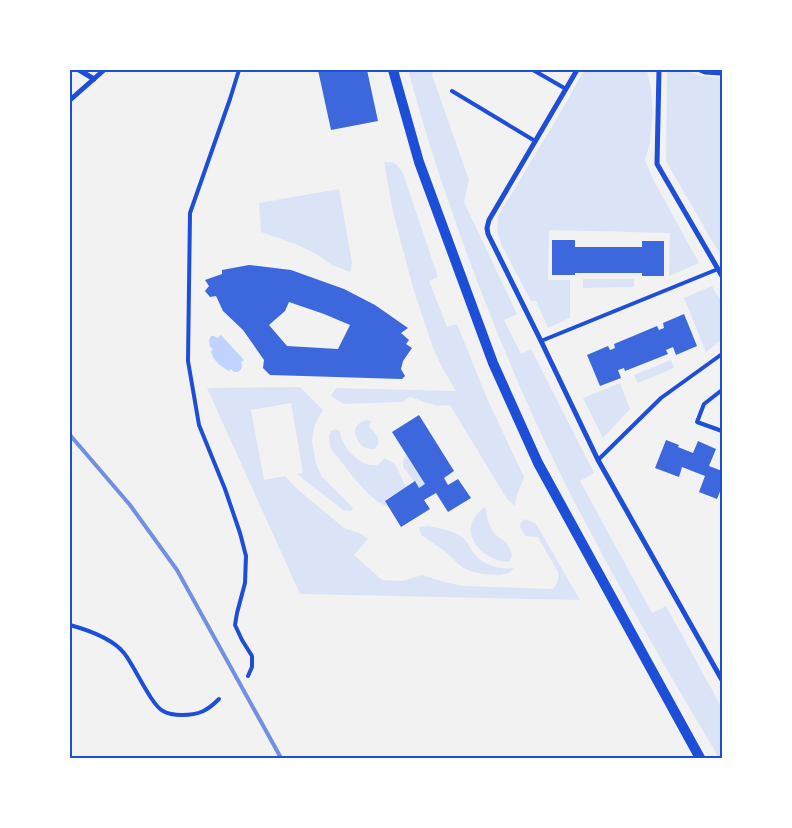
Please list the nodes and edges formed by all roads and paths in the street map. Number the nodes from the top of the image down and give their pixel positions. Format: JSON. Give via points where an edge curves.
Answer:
{"nodes":[{"id":1,"x":79,"y":70,"type":"edge"},
{"id":2,"x":104,"y":70,"type":"edge"},
{"id":3,"x":239,"y":70,"type":"edge"},
{"id":4,"x":393,"y":70,"type":"edge"},
{"id":5,"x":533,"y":70,"type":"edge"},
{"id":6,"x":576,"y":70,"type":"edge"},
{"id":7,"x":659,"y":70,"type":"edge"},
{"id":8,"x":700,"y":70,"type":"edge"},
{"id":9,"x":722,"y":73,"type":"edge"},
{"id":10,"x":94,"y":79,"type":"junction"},
{"id":11,"x":566,"y":89,"type":"junction"},
{"id":12,"x":452,"y":91,"type":"dead end"},
{"id":13,"x":70,"y":100,"type":"edge"},
{"id":14,"x":535,"y":141,"type":"junction"},
{"id":15,"x":718,"y":269,"type":"junction"},
{"id":16,"x":722,"y":276,"type":"edge"},
{"id":17,"x":541,"y":341,"type":"junction"},
{"id":18,"x":722,"y":354,"type":"edge"},
{"id":19,"x":722,"y":390,"type":"edge"},
{"id":20,"x":722,"y":431,"type":"edge"},
{"id":21,"x":598,"y":460,"type":"junction"},
{"id":22,"x":70,"y":625,"type":"edge"},
{"id":23,"x":248,"y":676,"type":"dead end"},
{"id":24,"x":722,"y":680,"type":"edge"},
{"id":25,"x":219,"y":699,"type":"dead end"},
{"id":26,"x":674,"y":712,"type":"junction"},
{"id":27,"x":700,"y":758,"type":"edge"},
{"id":28,"x":706,"y":758,"type":"edge"}],
"edges":[{"from":1,"to":10,"type":"street"},
{"from":2,"to":10,"type":"street"},
{"from":3,"to":23,"type":"lane","via":[[190,213],[188,362],[199,425],[246,556],[245,584],[235,625],[252,656]]},
{"from":4,"to":26,"type":"main road","via":[[419,162],[493,363],[538,463]]},
{"from":5,"to":11,"type":"lane"},
{"from":6,"to":11,"type":"street"},
{"from":7,"to":15,"type":"street","via":[[657,164]]},
{"from":8,"to":9,"type":"street"},
{"from":10,"to":13,"type":"street"},
{"from":11,"to":14,"type":"street"},
{"from":12,"to":14,"type":"lane"},
{"from":14,"to":17,"type":"street","via":[[487,228]]},
{"from":15,"to":16,"type":"street"},
{"from":15,"to":17,"type":"lane"},
{"from":17,"to":21,"type":"street"},
{"from":18,"to":21,"type":"lane","via":[[661,398]]},
{"from":19,"to":20,"type":"lane","via":[[704,404],[697,422]]},
{"from":21,"to":24,"type":"street"},
{"from":22,"to":25,"type":"lane","via":[[106,639],[124,652],[161,711],[192,715],[208,710]]},
{"from":26,"to":27,"type":"main road"},
{"from":26,"to":28,"type":"main road"}]}
